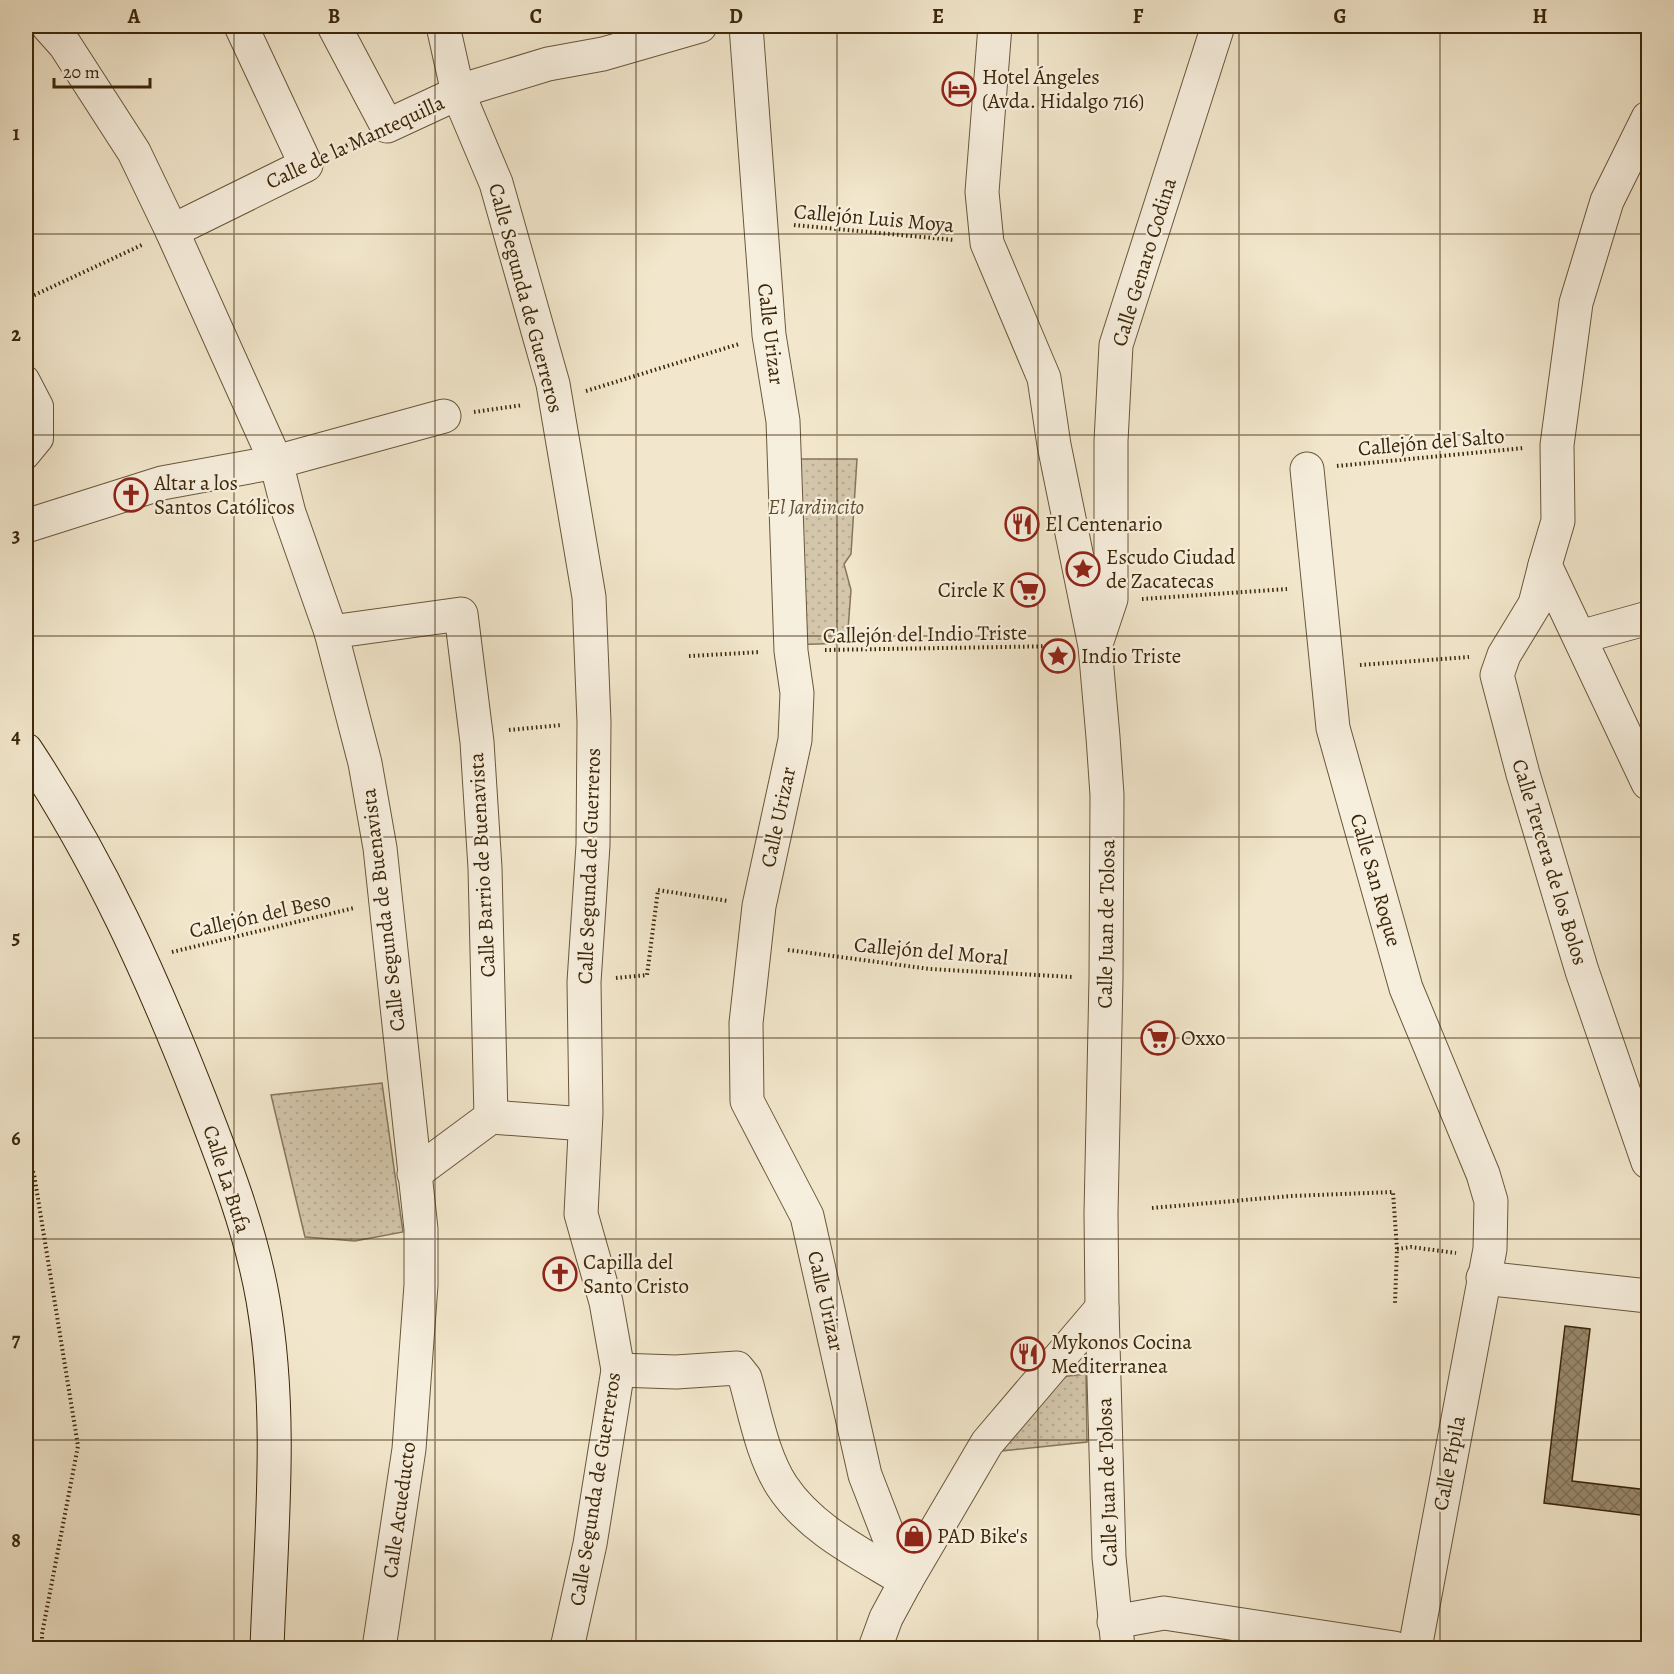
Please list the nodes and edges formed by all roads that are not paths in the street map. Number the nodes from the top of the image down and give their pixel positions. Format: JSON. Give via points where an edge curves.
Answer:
{"nodes":[{"id":1,"x":48,"y":26,"type":"edge"},
{"id":2,"x":241,"y":26,"type":"edge"},
{"id":3,"x":334,"y":26,"type":"edge"},
{"id":4,"x":443,"y":26,"type":"edge"},
{"id":5,"x":700,"y":26,"type":"edge"},
{"id":6,"x":746,"y":26,"type":"edge"},
{"id":7,"x":995,"y":26,"type":"edge"},
{"id":8,"x":1218,"y":26,"type":"edge"},
{"id":9,"x":458,"y":93,"type":"junction"},
{"id":10,"x":1648,"y":118,"type":"edge"},
{"id":11,"x":172,"y":231,"type":"junction"},
{"id":12,"x":26,"y":379,"type":"edge"},
{"id":13,"x":444,"y":416,"type":"road end"},
{"id":14,"x":26,"y":456,"type":"edge"},
{"id":15,"x":276,"y":462,"type":"junction"},
{"id":16,"x":1307,"y":469,"type":"road end"},
{"id":17,"x":26,"y":526,"type":"edge"},
{"id":18,"x":1545,"y":565,"type":"junction"},
{"id":19,"x":1648,"y":618,"type":"edge"},
{"id":20,"x":331,"y":632,"type":"junction"},
{"id":21,"x":1580,"y":637,"type":"junction"},
{"id":22,"x":1095,"y":646,"type":"junction"},
{"id":23,"x":26,"y":750,"type":"edge"},
{"id":24,"x":1646,"y":776,"type":"edge"},
{"id":25,"x":491,"y":1117,"type":"junction"},
{"id":26,"x":585,"y":1124,"type":"junction"},
{"id":27,"x":1648,"y":1162,"type":"edge"},
{"id":28,"x":414,"y":1174,"type":"junction"},
{"id":29,"x":1486,"y":1267,"type":"junction"},
{"id":30,"x":1648,"y":1296,"type":"edge"},
{"id":31,"x":1102,"y":1308,"type":"junction"},
{"id":32,"x":414,"y":1370,"type":"joint"},
{"id":33,"x":618,"y":1371,"type":"junction"},
{"id":34,"x":906,"y":1581,"type":"junction"},
{"id":35,"x":1116,"y":1635,"type":"edge"},
{"id":36,"x":267,"y":1648,"type":"edge"},
{"id":37,"x":379,"y":1648,"type":"edge"},
{"id":38,"x":567,"y":1648,"type":"edge"},
{"id":39,"x":875,"y":1648,"type":"edge"},
{"id":40,"x":1394,"y":1648,"type":"edge"},
{"id":41,"x":1415,"y":1648,"type":"edge"}],
"edges":[{"from":1,"to":11,"type":"street","name":"Calle Segunda de Buenavista","via":[[65,45],[134,152]]},
{"from":2,"to":11,"type":"street","name":"Calle de la Mantequilla","via":[[306,165]]},
{"from":3,"to":9,"type":"street","name":"Calle de la Mantequilla","via":[[387,126]]},
{"from":4,"to":9,"type":"street","name":"Calle Segunda de Guerreros"},
{"from":5,"to":9,"type":"street","name":"Calle de la Mantequilla","via":[[603,54],[548,64]]},
{"from":6,"to":34,"type":"street","name":"Calle Urizar","via":[[769,335],[783,422],[791,651],[797,693],[795,740],[759,906],[746,1023],[747,1101],[807,1216],[865,1475]]},
{"from":7,"to":22,"type":"street","name":"Calle Juan de Tolosa","via":[[982,192],[987,243],[1044,378]]},
{"from":8,"to":22,"type":"street","name":"Calle Genaro Codina","via":[[1116,345],[1111,441],[1111,599]]},
{"from":9,"to":26,"type":"street","name":"Calle Segunda de Guerreros","via":[[496,183],[556,401],[589,597],[594,722],[593,845],[584,982]]},
{"from":10,"to":18,"type":"street","name":"Calle Tercera de los Bolos","via":[[1608,201],[1576,303],[1557,445],[1558,521]]},
{"from":11,"to":15,"type":"street","name":"Calle Segunda de Buenavista"},
{"from":12,"to":14,"type":"street","via":[[40,406],[40,439]]},
{"from":13,"to":15,"type":"street"},
{"from":15,"to":17,"type":"street","via":[[162,483]]},
{"from":15,"to":20,"type":"street","name":"Calle Segunda de Buenavista"},
{"from":16,"to":29,"type":"street","name":"Calle San Roque","via":[[1333,728],[1406,988],[1491,1201]]},
{"from":18,"to":21,"type":"street"},
{"from":18,"to":27,"type":"street","name":"Calle Tercera de los Bolos","via":[[1535,604],[1504,655],[1497,675],[1582,970]]},
{"from":19,"to":21,"type":"street"},
{"from":20,"to":25,"type":"street","name":"Calle Barrio de Buenavista","via":[[461,614],[476,733],[485,868]]},
{"from":20,"to":28,"type":"street","name":"Calle Segunda de Buenavista","via":[[365,763],[380,848]]},
{"from":21,"to":24,"type":"street"},
{"from":22,"to":31,"type":"street","name":"Calle Juan de Tolosa","via":[[1107,795]]},
{"from":23,"to":36,"type":"street","name":"Calle La Bufa","via":[[68,814],[143,958],[233,1184],[263,1300],[275,1424]]},
{"from":25,"to":26,"type":"street"},
{"from":25,"to":28,"type":"street"},
{"from":26,"to":33,"type":"street","name":"Calle Segunda de Guerreros","via":[[581,1214],[606,1302]]},
{"from":28,"to":32,"type":"street","name":"Calle Segunda de Buenavista","via":[[421,1229],[421,1285]]},
{"from":29,"to":30,"type":"street"},
{"from":29,"to":41,"type":"street","name":"Calle Pípila"},
{"from":31,"to":34,"type":"street","via":[[987,1443]]},
{"from":31,"to":35,"type":"street","name":"Calle Juan de Tolosa"},
{"from":32,"to":37,"type":"street","name":"Calle Acueducto","via":[[409,1449]]},
{"from":33,"to":34,"type":"street","via":[[737,1368],[745,1378],[781,1485],[800,1510],[839,1540]]},
{"from":33,"to":38,"type":"street","name":"Calle Segunda de Guerreros","via":[[590,1544]]},
{"from":34,"to":39,"type":"street"},
{"from":35,"to":40,"type":"street","via":[[1164,1613]]}]}
